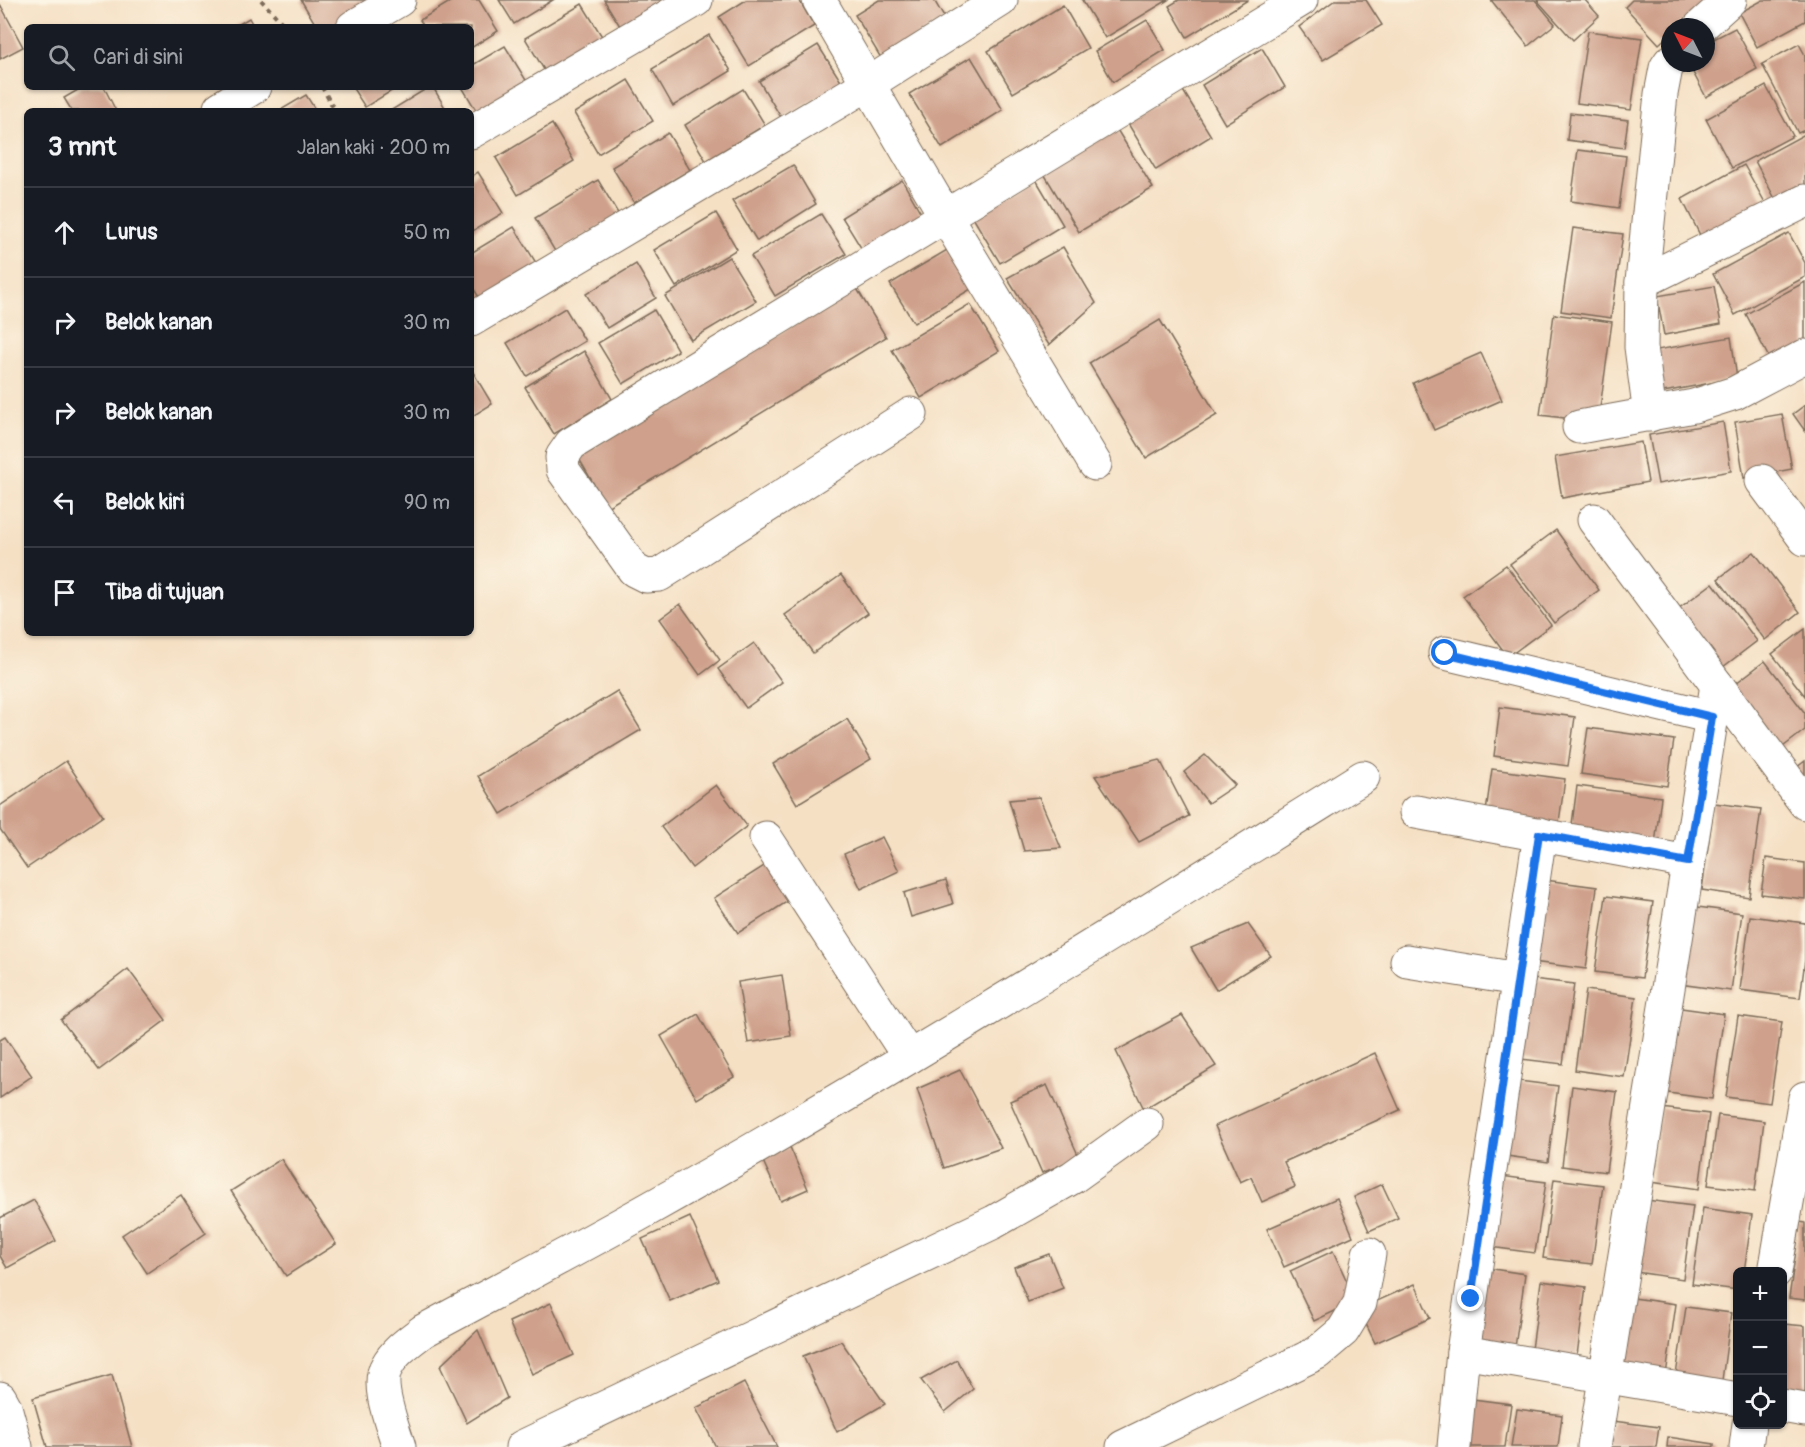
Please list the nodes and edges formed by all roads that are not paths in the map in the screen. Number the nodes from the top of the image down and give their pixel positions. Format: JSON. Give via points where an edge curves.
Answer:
{"nodes":[{"id":1,"x":399,"y":0,"type":"edge"},
{"id":2,"x":696,"y":0,"type":"edge"},
{"id":3,"x":819,"y":0,"type":"edge"},
{"id":4,"x":1001,"y":0,"type":"edge"},
{"id":5,"x":1301,"y":0,"type":"edge"},
{"id":6,"x":1730,"y":0,"type":"edge"},
{"id":7,"x":1710,"y":18,"type":"edge"},
{"id":8,"x":358,"y":24,"type":"edge"},
{"id":9,"x":1665,"y":72,"type":"edge"},
{"id":10,"x":868,"y":84,"type":"junction"},
{"id":11,"x":249,"y":90,"type":"edge"},
{"id":12,"x":220,"y":108,"type":"dead end"},
{"id":13,"x":474,"y":130,"type":"edge"},
{"id":14,"x":1805,"y":201,"type":"edge"},
{"id":15,"x":946,"y":217,"type":"junction"},
{"id":16,"x":1642,"y":282,"type":"junction"},
{"id":17,"x":474,"y":318,"type":"edge"},
{"id":18,"x":1805,"y":356,"type":"edge"},
{"id":19,"x":911,"y":414,"type":"dead end"},
{"id":20,"x":1650,"y":415,"type":"junction"},
{"id":21,"x":1579,"y":426,"type":"dead end"},
{"id":22,"x":1095,"y":464,"type":"dead end"},
{"id":23,"x":1762,"y":481,"type":"dead end"},
{"id":24,"x":1594,"y":520,"type":"dead end"},
{"id":25,"x":1805,"y":539,"type":"edge"},
{"id":26,"x":1445,"y":653,"type":"dead end"},
{"id":27,"x":1717,"y":685,"type":"junction"},
{"id":28,"x":1712,"y":717,"type":"junction"},
{"id":29,"x":1363,"y":777,"type":"dead end"},
{"id":30,"x":1805,"y":803,"type":"edge"},
{"id":31,"x":1416,"y":812,"type":"dead end"},
{"id":32,"x":1539,"y":834,"type":"junction"},
{"id":33,"x":766,"y":838,"type":"dead end"},
{"id":34,"x":1688,"y":862,"type":"junction"},
{"id":35,"x":1407,"y":961,"type":"dead end"},
{"id":36,"x":1518,"y":979,"type":"junction"},
{"id":37,"x":909,"y":1056,"type":"junction"},
{"id":38,"x":1805,"y":1098,"type":"edge"},
{"id":39,"x":1148,"y":1124,"type":"dead end"},
{"id":40,"x":1369,"y":1254,"type":"dead end"},
{"id":41,"x":1776,"y":1267,"type":"edge"},
{"id":42,"x":1463,"y":1353,"type":"junction"},
{"id":43,"x":1605,"y":1378,"type":"junction"},
{"id":44,"x":0,"y":1398,"type":"edge"},
{"id":45,"x":1733,"y":1398,"type":"edge"},
{"id":46,"x":1787,"y":1407,"type":"edge"},
{"id":47,"x":1805,"y":1410,"type":"edge"},
{"id":48,"x":1748,"y":1429,"type":"edge"},
{"id":49,"x":16,"y":1447,"type":"edge"},
{"id":50,"x":399,"y":1447,"type":"edge"},
{"id":51,"x":522,"y":1447,"type":"edge"},
{"id":52,"x":1123,"y":1447,"type":"edge"},
{"id":53,"x":1454,"y":1447,"type":"edge"},
{"id":54,"x":1594,"y":1447,"type":"edge"},
{"id":55,"x":1746,"y":1447,"type":"edge"}],
"edges":[{"from":1,"to":8,"type":"street"},
{"from":2,"to":13,"type":"street"},
{"from":3,"to":10,"type":"street"},
{"from":4,"to":10,"type":"street"},
{"from":5,"to":15,"type":"street"},
{"from":6,"to":7,"type":"street"},
{"from":9,"to":16,"type":"street"},
{"from":10,"to":15,"type":"street"},
{"from":10,"to":17,"type":"street"},
{"from":11,"to":12,"type":"street"},
{"from":14,"to":16,"type":"street"},
{"from":15,"to":19,"type":"street","via":[[571,444],[562,457],[563,470],[634,570],[646,576],[659,575]]},
{"from":15,"to":22,"type":"street"},
{"from":16,"to":20,"type":"street","via":[[1641,346]]},
{"from":18,"to":20,"type":"street","via":[[1735,393]]},
{"from":20,"to":21,"type":"street"},
{"from":23,"to":25,"type":"street"},
{"from":24,"to":27,"type":"street"},
{"from":26,"to":28,"type":"street"},
{"from":27,"to":28,"type":"street"},
{"from":27,"to":30,"type":"street"},
{"from":28,"to":34,"type":"street"},
{"from":29,"to":37,"type":"street"},
{"from":31,"to":32,"type":"street"},
{"from":32,"to":34,"type":"street"},
{"from":32,"to":36,"type":"street"},
{"from":33,"to":37,"type":"street"},
{"from":34,"to":43,"type":"street"},
{"from":35,"to":36,"type":"street"},
{"from":36,"to":42,"type":"street"},
{"from":37,"to":50,"type":"street","via":[[645,1210],[423,1331],[402,1347],[386,1368],[382,1388]]},
{"from":38,"to":41,"type":"street"},
{"from":39,"to":51,"type":"street","via":[[1073,1177],[994,1222]]},
{"from":40,"to":52,"type":"street","via":[[1360,1303],[1343,1331],[1317,1353]]},
{"from":42,"to":43,"type":"street"},
{"from":42,"to":53,"type":"street"},
{"from":43,"to":45,"type":"street"},
{"from":43,"to":54,"type":"street"},
{"from":44,"to":49,"type":"street"},
{"from":46,"to":47,"type":"street"},
{"from":48,"to":55,"type":"street"}]}
